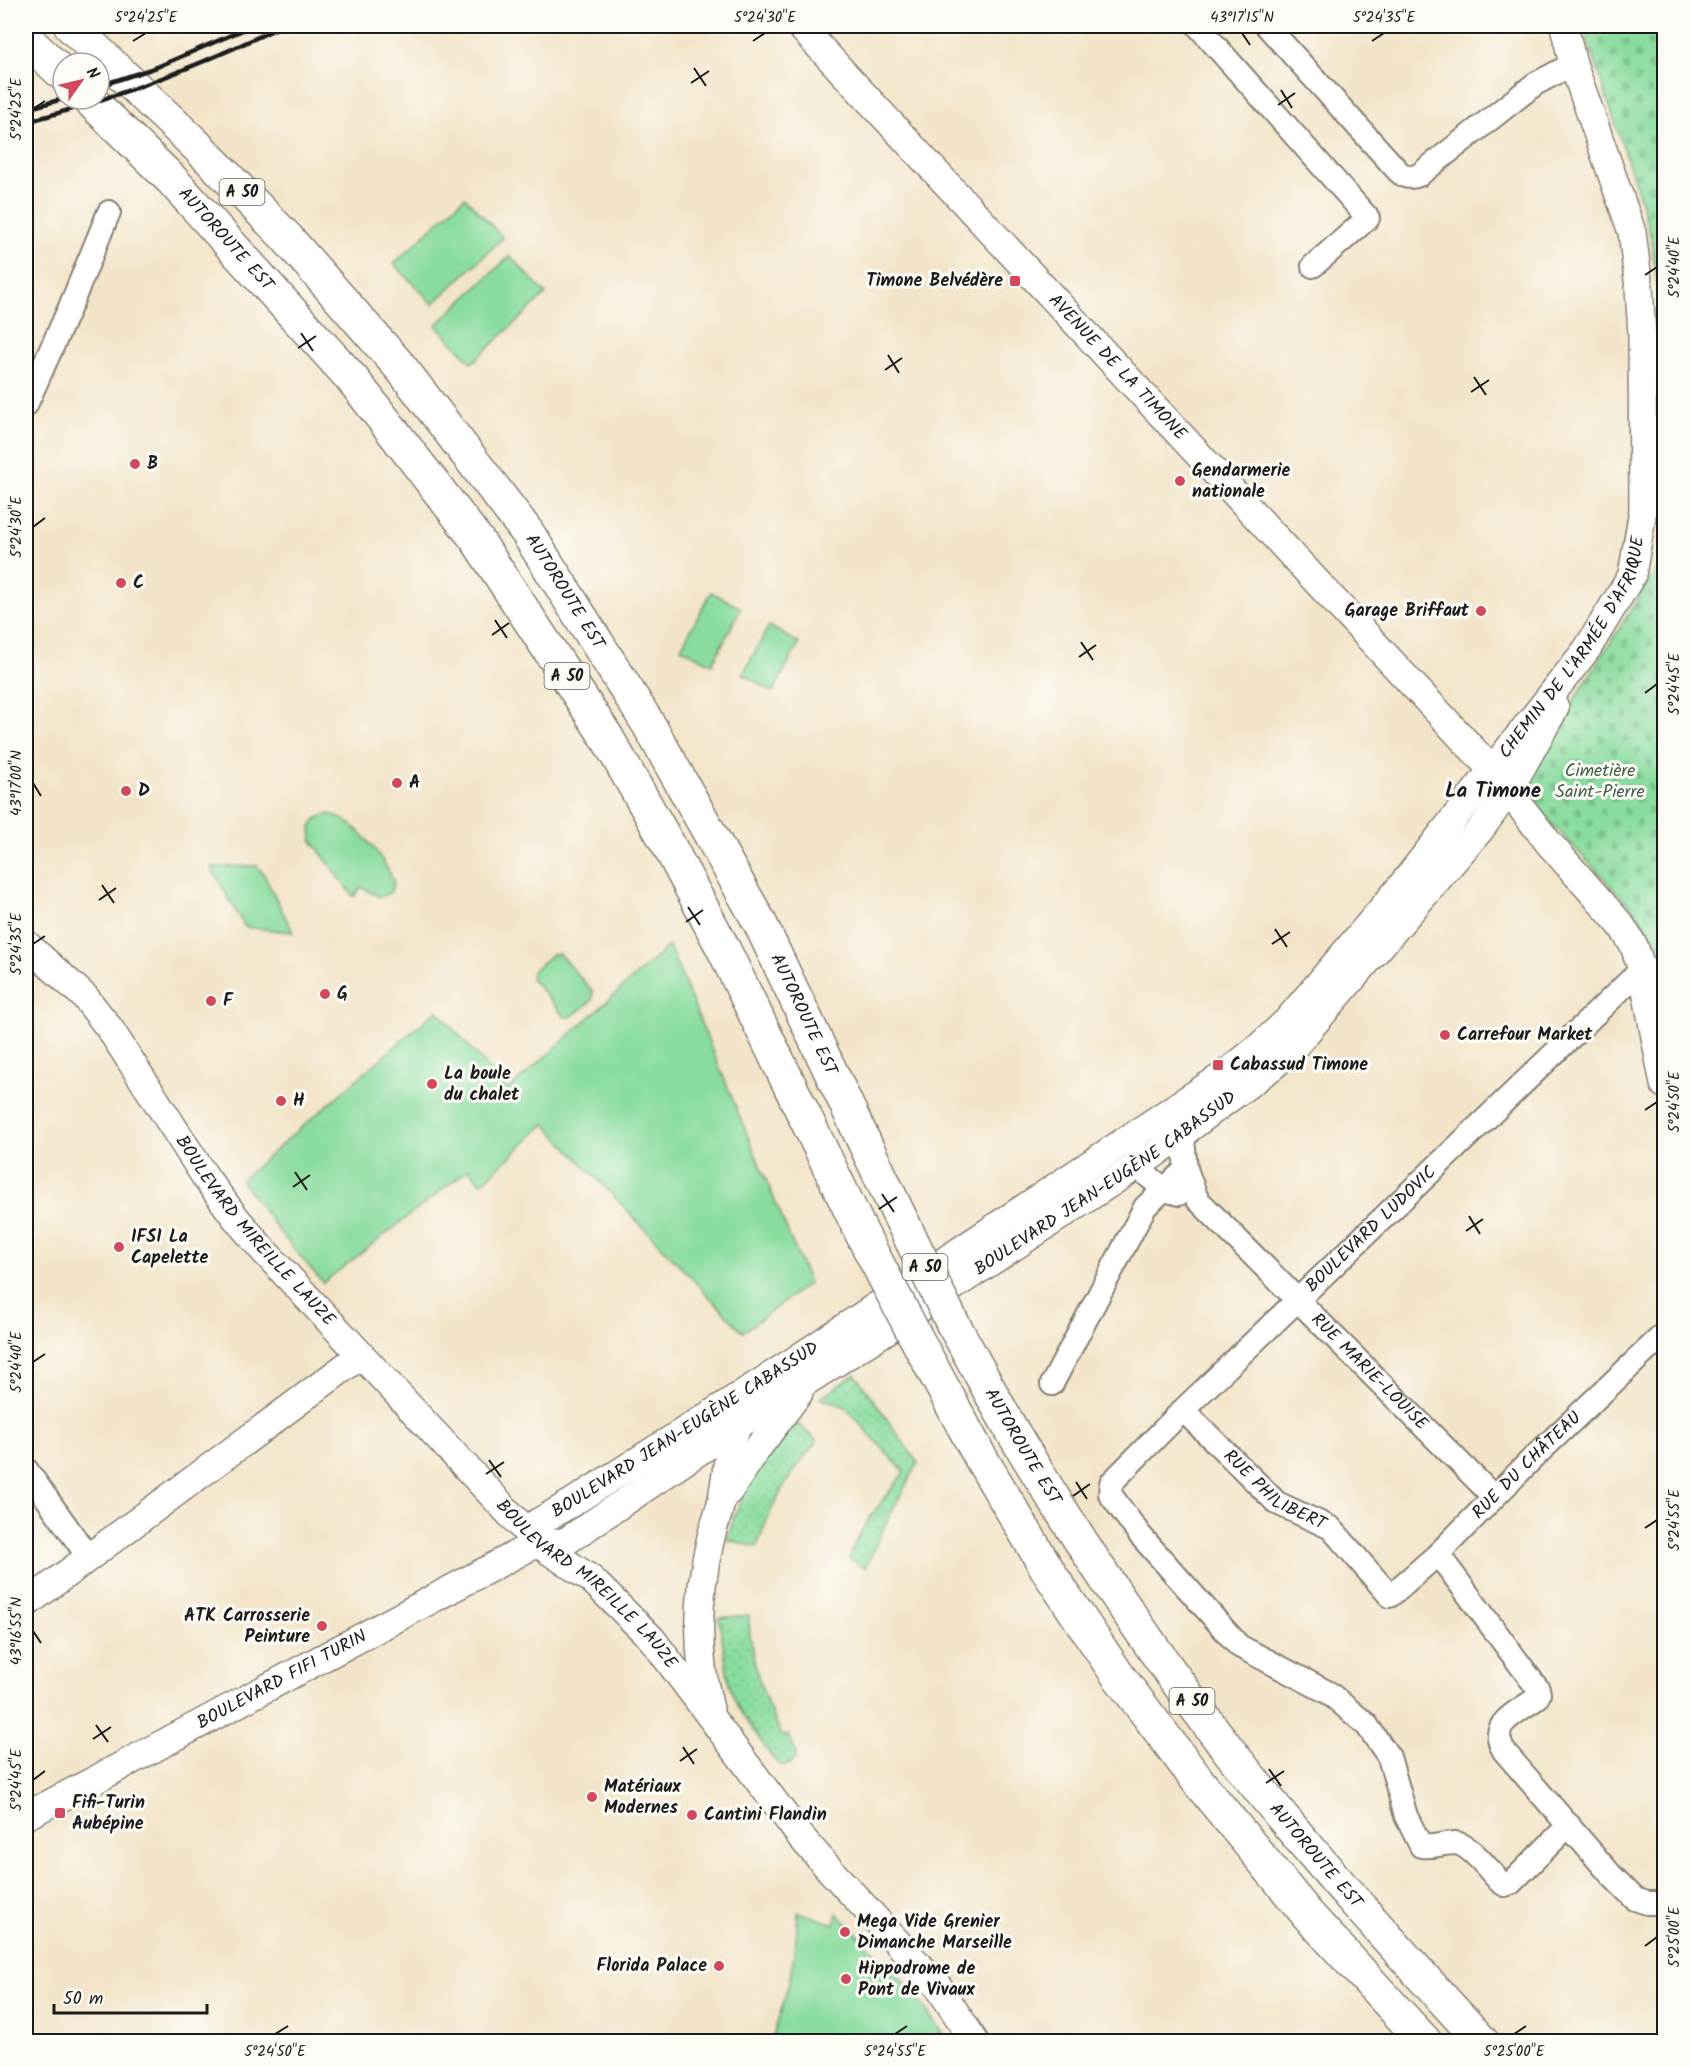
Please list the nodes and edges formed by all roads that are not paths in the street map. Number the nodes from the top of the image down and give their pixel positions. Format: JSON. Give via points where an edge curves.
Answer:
{"nodes":[{"id":1,"x":71,"y":26,"type":"edge"},
{"id":2,"x":800,"y":26,"type":"edge"},
{"id":3,"x":1198,"y":26,"type":"edge"},
{"id":4,"x":1267,"y":26,"type":"edge"},
{"id":5,"x":1564,"y":26,"type":"edge"},
{"id":6,"x":26,"y":39,"type":"edge"},
{"id":7,"x":51,"y":63,"type":"edge"},
{"id":8,"x":1573,"y":64,"type":"junction"},
{"id":9,"x":101,"y":111,"type":"edge"},
{"id":10,"x":109,"y":212,"type":"dead end"},
{"id":11,"x":1313,"y":266,"type":"dead end"},
{"id":12,"x":26,"y":405,"type":"edge"},
{"id":13,"x":1501,"y":781,"type":"junction"},
{"id":14,"x":26,"y":944,"type":"edge"},
{"id":15,"x":1642,"y":969,"type":"junction"},
{"id":16,"x":1665,"y":1084,"type":"edge"},
{"id":17,"x":1184,"y":1116,"type":"junction"},
{"id":18,"x":1136,"y":1166,"type":"junction"},
{"id":19,"x":1186,"y":1169,"type":"junction"},
{"id":20,"x":1164,"y":1190,"type":"junction"},
{"id":21,"x":1197,"y":1199,"type":"junction"},
{"id":22,"x":1299,"y":1299,"type":"junction"},
{"id":23,"x":1665,"y":1334,"type":"edge"},
{"id":24,"x":361,"y":1355,"type":"junction"},
{"id":25,"x":799,"y":1372,"type":"junction"},
{"id":26,"x":1052,"y":1384,"type":"dead end"},
{"id":27,"x":1184,"y":1410,"type":"junction"},
{"id":28,"x":738,"y":1425,"type":"junction"},
{"id":29,"x":26,"y":1469,"type":"edge"},
{"id":30,"x":1494,"y":1497,"type":"junction"},
{"id":31,"x":722,"y":1502,"type":"junction"},
{"id":32,"x":531,"y":1536,"type":"junction"},
{"id":33,"x":1438,"y":1554,"type":"junction"},
{"id":34,"x":89,"y":1558,"type":"junction"},
{"id":35,"x":1390,"y":1596,"type":"joint"},
{"id":36,"x":26,"y":1604,"type":"edge"},
{"id":37,"x":712,"y":1719,"type":"junction"},
{"id":38,"x":26,"y":1816,"type":"edge"},
{"id":39,"x":1569,"y":1826,"type":"junction"},
{"id":40,"x":1665,"y":1904,"type":"edge"},
{"id":41,"x":975,"y":2042,"type":"edge"},
{"id":42,"x":1425,"y":2042,"type":"edge"},
{"id":43,"x":1482,"y":2042,"type":"edge"}],
"edges":[{"from":1,"to":43,"type":"highway","name":"AUTOROUTE EST","number":"A 50","bridge":true,"via":[[286,237],[402,369],[527,531],[649,725],[760,923],[953,1324],[1016,1438],[1157,1654],[1237,1761],[1345,1892]]},
{"from":2,"to":13,"type":"street","name":"AVENUE DE LA TIMONE"},
{"from":3,"to":11,"type":"street","via":[[1368,218]]},
{"from":4,"to":8,"type":"street","via":[[1398,171],[1409,177],[1419,175],[1535,84]]},
{"from":5,"to":8,"type":"street","name":"CHEMIN DE L'ARMÉE D'AFRIQUE"},
{"from":6,"to":7,"type":"highway"},
{"from":8,"to":13,"type":"street","name":"CHEMIN DE L'ARMÉE D'AFRIQUE","via":[[1632,232],[1642,334],[1643,510],[1632,575],[1587,649],[1516,738]]},
{"from":9,"to":42,"type":"highway","name":"AUTOROUTE EST","number":"A 50","bridge":true,"via":[[171,179],[353,380],[477,540],[606,736],[668,844],[922,1349],[979,1455],[1053,1577],[1117,1674],[1201,1785],[1308,1915]]},
{"from":10,"to":12,"type":"street"},
{"from":13,"to":15,"type":"street","via":[[1621,925]]},
{"from":13,"to":17,"type":"street","name":"BOULEVARD JEAN-EUGÈNE CABASSUD","via":[[1475,836],[1327,991],[1224,1075]]},
{"from":14,"to":24,"type":"street","name":"BOULEVARD MIREILLE LAUZE","via":[[85,997],[235,1217]]},
{"from":15,"to":16,"type":"street"},
{"from":15,"to":22,"type":"street","name":"BOULEVARD LUDOVIC"},
{"from":17,"to":18,"type":"street","name":"BOULEVARD JEAN-EUGÈNE CABASSUD"},
{"from":17,"to":19,"type":"street","name":"RUE MARIE-LOUISE"},
{"from":17,"to":25,"type":"street","name":"BOULEVARD JEAN-EUGÈNE CABASSUD"},
{"from":18,"to":20,"type":"street"},
{"from":18,"to":25,"type":"street","name":"BOULEVARD JEAN-EUGÈNE CABASSUD"},
{"from":19,"to":20,"type":"street","name":"BOULEVARD JEAN-EUGÈNE CABASSUD"},
{"from":19,"to":21,"type":"street","name":"RUE MARIE-LOUISE"},
{"from":20,"to":21,"type":"street"},
{"from":20,"to":26,"type":"street","name":"BOULEVARD JEAN-EUGÈNE CABASSUD","via":[[1145,1207]]},
{"from":21,"to":22,"type":"street","name":"RUE MARIE-LOUISE"},
{"from":22,"to":27,"type":"street","name":"BOULEVARD LUDOVIC"},
{"from":22,"to":30,"type":"street","name":"RUE MARIE-LOUISE"},
{"from":23,"to":30,"type":"street","name":"RUE DU CHÂTEAU"},
{"from":24,"to":32,"type":"street","name":"BOULEVARD MIREILLE LAUZE"},
{"from":24,"to":34,"type":"street"},
{"from":25,"to":28,"type":"street","via":[[752,1403]]},
{"from":25,"to":31,"type":"street","via":[[757,1449]]},
{"from":25,"to":32,"type":"street","name":"BOULEVARD JEAN-EUGÈNE CABASSUD","via":[[573,1502]]},
{"from":27,"to":35,"type":"street","name":"RUE PHILIBERT","via":[[1277,1503],[1331,1528]]},
{"from":27,"to":39,"type":"street","name":"BOULEVARD LUDOVIC","via":[[1111,1483],[1110,1494],[1140,1535],[1239,1646],[1329,1693],[1366,1724],[1389,1758],[1406,1816],[1421,1846],[1453,1843],[1468,1848],[1505,1885]]},
{"from":28,"to":31,"type":"street"},
{"from":28,"to":32,"type":"street","name":"BOULEVARD JEAN-EUGÈNE CABASSUD","via":[[565,1542]]},
{"from":29,"to":34,"type":"street"},
{"from":30,"to":33,"type":"street","name":"RUE DU CHÂTEAU"},
{"from":31,"to":37,"type":"street","via":[[701,1585],[699,1618],[702,1679]]},
{"from":32,"to":37,"type":"street","name":"BOULEVARD MIREILLE LAUZE","via":[[591,1579],[618,1604],[652,1639]]},
{"from":32,"to":38,"type":"street","name":"BOULEVARD FIFI TURIN"},
{"from":33,"to":35,"type":"street","name":"RUE DU CHÂTEAU"},
{"from":33,"to":39,"type":"street","via":[[1538,1689],[1538,1698],[1501,1725],[1498,1742]]},
{"from":34,"to":36,"type":"street"},
{"from":37,"to":41,"type":"street","name":"BOULEVARD MIREILLE LAUZE","via":[[801,1837],[938,1986]]},
{"from":39,"to":40,"type":"street","via":[[1635,1899]]}]}
